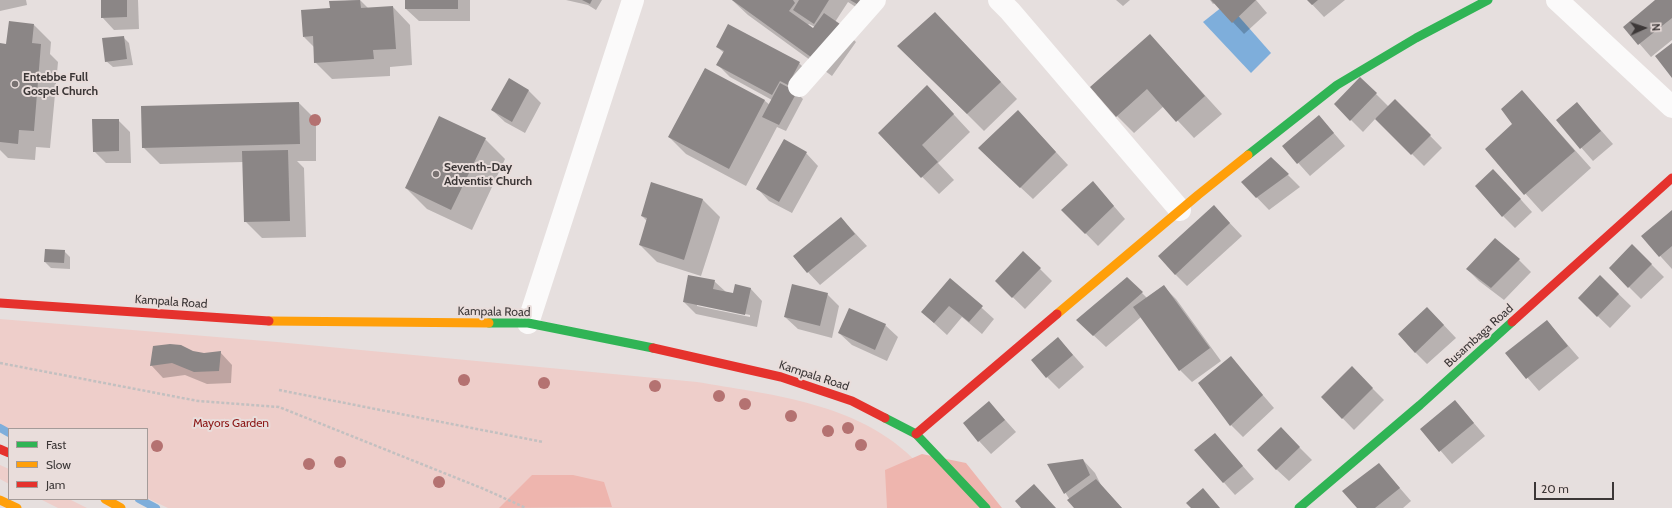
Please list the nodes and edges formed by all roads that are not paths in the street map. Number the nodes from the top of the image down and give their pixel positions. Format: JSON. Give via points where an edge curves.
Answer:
{"nodes":[{"id":1,"x":633,"y":0,"type":"edge"},
{"id":2,"x":875,"y":0,"type":"edge"},
{"id":3,"x":999,"y":0,"type":"edge"},
{"id":4,"x":1488,"y":0,"type":"edge"},
{"id":5,"x":1557,"y":0,"type":"edge"},
{"id":6,"x":799,"y":86,"type":"dead end"},
{"id":7,"x":1672,"y":107,"type":"edge"},
{"id":8,"x":1672,"y":178,"type":"edge"},
{"id":9,"x":1180,"y":210,"type":"junction"},
{"id":10,"x":0,"y":303,"type":"edge"},
{"id":11,"x":528,"y":323,"type":"junction"},
{"id":12,"x":916,"y":434,"type":"junction"},
{"id":13,"x":0,"y":500,"type":"edge"},
{"id":14,"x":107,"y":500,"type":"edge"},
{"id":15,"x":17,"y":508,"type":"edge"},
{"id":16,"x":122,"y":508,"type":"edge"},
{"id":17,"x":986,"y":508,"type":"edge"},
{"id":18,"x":1299,"y":508,"type":"edge"}],
"edges":[{"from":1,"to":11,"type":"street"},
{"from":2,"to":6,"type":"street"},
{"from":3,"to":9,"type":"street"},
{"from":4,"to":9,"type":"main road","via":[[1416,38],[1337,85]]},
{"from":5,"to":7,"type":"street"},
{"from":8,"to":18,"type":"main road","name":"Busambaga Road","via":[[1420,405]]},
{"from":9,"to":12,"type":"main road"},
{"from":10,"to":11,"type":"main road","name":"Kampala Road","via":[[279,322]]},
{"from":11,"to":12,"type":"main road","name":"Kampala Road","via":[[781,377],[852,401]]},
{"from":12,"to":17,"type":"main road","name":"Kampala Road"},
{"from":13,"to":15,"type":"main road"},
{"from":14,"to":16,"type":"main road"}]}
